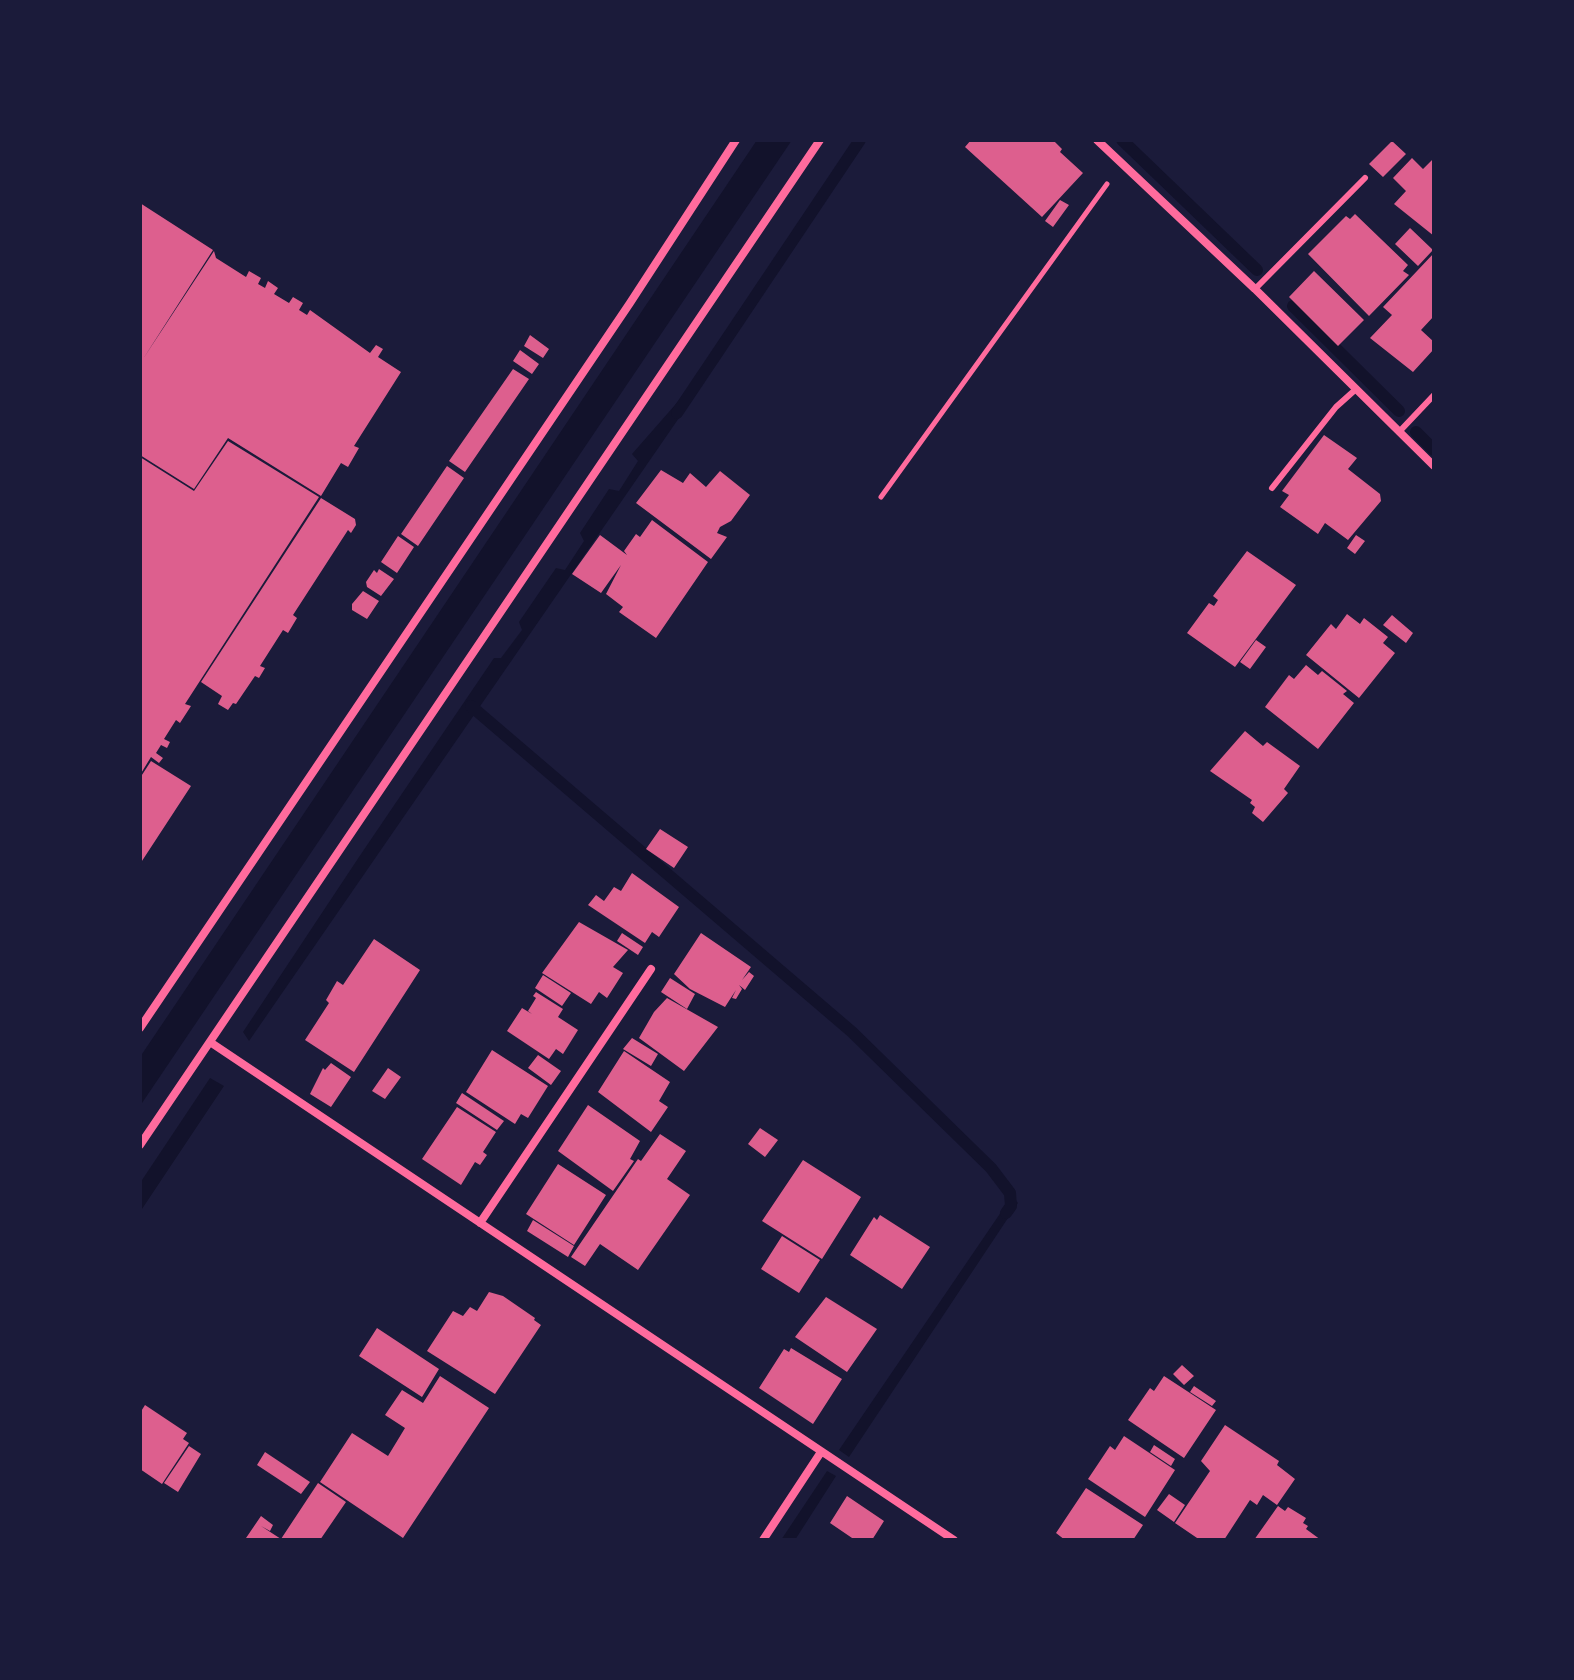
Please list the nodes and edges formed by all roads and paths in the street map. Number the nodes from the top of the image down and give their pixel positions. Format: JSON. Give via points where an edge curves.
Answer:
{"nodes":[{"id":1,"x":736,"y":140,"type":"edge"},
{"id":2,"x":820,"y":140,"type":"edge"},
{"id":3,"x":1097,"y":140,"type":"edge"},
{"id":4,"x":1122,"y":163,"type":"junction"},
{"id":5,"x":1365,"y":178,"type":"dead end"},
{"id":6,"x":1255,"y":289,"type":"junction"},
{"id":7,"x":1355,"y":390,"type":"junction"},
{"id":8,"x":1434,"y":395,"type":"edge"},
{"id":9,"x":1399,"y":432,"type":"junction"},
{"id":10,"x":1434,"y":466,"type":"edge"},
{"id":11,"x":1272,"y":488,"type":"dead end"},
{"id":12,"x":881,"y":497,"type":"dead end"},
{"id":13,"x":651,"y":969,"type":"dead end"},
{"id":14,"x":140,"y":1028,"type":"edge"},
{"id":15,"x":210,"y":1042,"type":"junction"},
{"id":16,"x":140,"y":1145,"type":"edge"},
{"id":17,"x":480,"y":1223,"type":"junction"},
{"id":18,"x":821,"y":1452,"type":"junction"},
{"id":19,"x":763,"y":1540,"type":"edge"},
{"id":20,"x":954,"y":1540,"type":"edge"}],
"edges":[{"from":1,"to":14,"type":"street"},
{"from":2,"to":15,"type":"street"},
{"from":3,"to":4,"type":"street"},
{"from":4,"to":6,"type":"street"},
{"from":4,"to":12,"type":"path"},
{"from":5,"to":6,"type":"lane"},
{"from":6,"to":7,"type":"street"},
{"from":7,"to":9,"type":"street"},
{"from":7,"to":11,"type":"lane"},
{"from":8,"to":9,"type":"lane"},
{"from":9,"to":10,"type":"street"},
{"from":13,"to":17,"type":"street"},
{"from":15,"to":16,"type":"street"},
{"from":15,"to":17,"type":"street"},
{"from":17,"to":18,"type":"street"},
{"from":18,"to":19,"type":"street"},
{"from":18,"to":20,"type":"street"}]}
